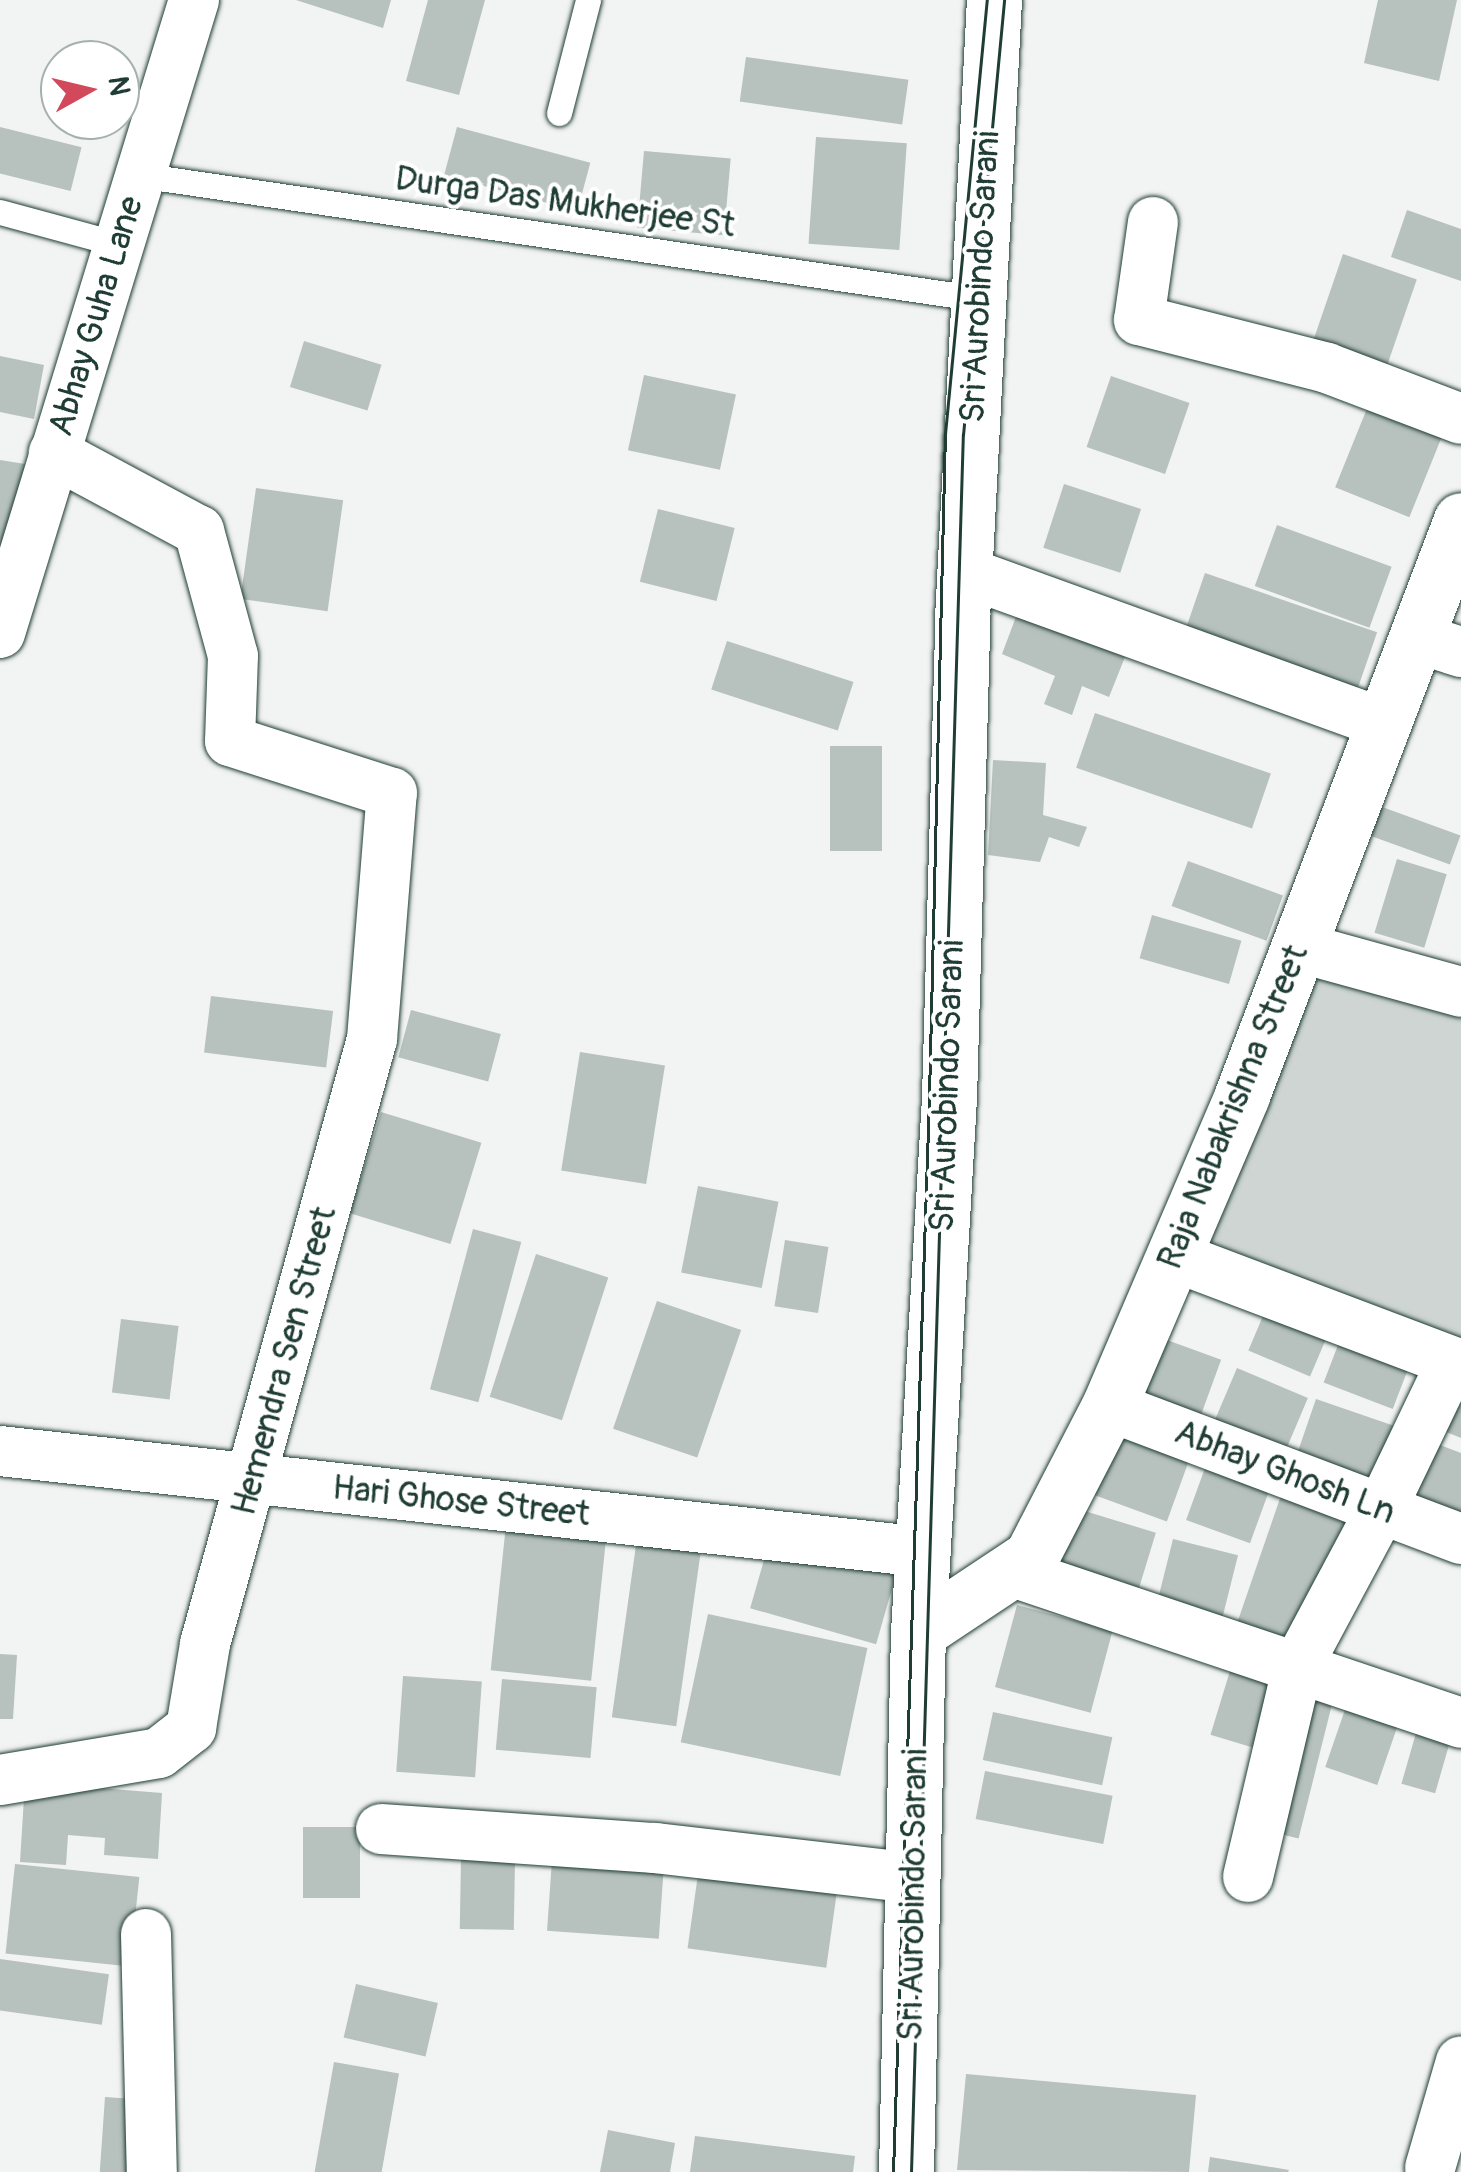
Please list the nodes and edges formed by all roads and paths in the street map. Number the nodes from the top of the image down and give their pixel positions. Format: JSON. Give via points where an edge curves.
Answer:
{"nodes":[{"id":1,"x":194,"y":0,"type":"edge"},
{"id":2,"x":588,"y":0,"type":"edge"},
{"id":3,"x":994,"y":0,"type":"edge"},
{"id":4,"x":560,"y":113,"type":"dead end"},
{"id":5,"x":139,"y":175,"type":"junction"},
{"id":6,"x":0,"y":212,"type":"edge"},
{"id":7,"x":1153,"y":222,"type":"dead end"},
{"id":8,"x":118,"y":244,"type":"junction"},
{"id":9,"x":981,"y":299,"type":"junction"},
{"id":10,"x":1461,"y":420,"type":"edge"},
{"id":11,"x":54,"y":453,"type":"junction"},
{"id":12,"x":1461,"y":520,"type":"edge"},
{"id":13,"x":965,"y":572,"type":"junction"},
{"id":14,"x":0,"y":631,"type":"edge"},
{"id":15,"x":1439,"y":645,"type":"edge"},
{"id":16,"x":1384,"y":724,"type":"junction"},
{"id":17,"x":1298,"y":947,"type":"junction"},
{"id":18,"x":1461,"y":992,"type":"edge"},
{"id":19,"x":1173,"y":1256,"type":"junction"},
{"id":20,"x":1456,"y":1364,"type":"edge"},
{"id":21,"x":1109,"y":1406,"type":"junction"},
{"id":22,"x":0,"y":1451,"type":"edge"},
{"id":23,"x":253,"y":1478,"type":"junction"},
{"id":24,"x":1382,"y":1508,"type":"junction"},
{"id":25,"x":1461,"y":1539,"type":"edge"},
{"id":26,"x":923,"y":1552,"type":"junction"},
{"id":27,"x":1010,"y":1570,"type":"junction"},
{"id":28,"x":918,"y":1632,"type":"junction"},
{"id":29,"x":1298,"y":1665,"type":"junction"},
{"id":30,"x":1461,"y":1723,"type":"edge"},
{"id":31,"x":0,"y":1780,"type":"edge"},
{"id":32,"x":381,"y":1829,"type":"dead end"},
{"id":33,"x":1248,"y":1877,"type":"dead end"},
{"id":34,"x":914,"y":1878,"type":"junction"},
{"id":35,"x":146,"y":1934,"type":"dead end"},
{"id":36,"x":1461,"y":2061,"type":"edge"},
{"id":37,"x":1430,"y":2168,"type":"dead end"},
{"id":38,"x":152,"y":2172,"type":"edge"},
{"id":39,"x":906,"y":2172,"type":"edge"}],
"edges":[{"from":1,"to":5,"type":"street","name":"Abhay Guha Lane"},
{"from":2,"to":4,"type":"lane"},
{"from":3,"to":9,"type":"main road","name":"Sri Aurobindo Sarani"},
{"from":5,"to":8,"type":"street","name":"Abhay Guha Lane"},
{"from":5,"to":9,"type":"lane","name":"Durga Das Mukherjee St"},
{"from":6,"to":8,"type":"lane"},
{"from":7,"to":10,"type":"street","via":[[1140,320],[1327,368]]},
{"from":8,"to":11,"type":"street","name":"Abhay Guha Lane"},
{"from":9,"to":13,"type":"main road","name":"Sri Aurobindo Sarani"},
{"from":11,"to":14,"type":"street","name":"Abhay Guha Lane"},
{"from":11,"to":23,"type":"street","name":"Hemendra Sen Street","via":[[199,530],[233,656],[230,741],[392,794],[372,1039]]},
{"from":12,"to":15,"type":"main road","name":"Raja Nabakrishna Street"},
{"from":13,"to":16,"type":"street"},
{"from":13,"to":26,"type":"main road","name":"Sri Aurobindo Sarani","via":[[949,1098]]},
{"from":15,"to":16,"type":"main road","name":"Raja Nabakrishna Street"},
{"from":16,"to":17,"type":"main road","name":"Raja Nabakrishna Street"},
{"from":17,"to":18,"type":"street"},
{"from":17,"to":19,"type":"main road","name":"Raja Nabakrishna Street"},
{"from":19,"to":20,"type":"street"},
{"from":19,"to":21,"type":"main road","name":"Raja Nabakrishna Street"},
{"from":20,"to":24,"type":"street"},
{"from":21,"to":24,"type":"street","name":"Abhay Ghosh Ln"},
{"from":21,"to":27,"type":"main road","name":"Raja Nabakrishna Street","via":[[1031,1557]]},
{"from":22,"to":23,"type":"street","name":"Hari Ghose Street"},
{"from":23,"to":26,"type":"street","name":"Hari Ghose Street"},
{"from":23,"to":31,"type":"street","name":"Hemendra Sen Street","via":[[205,1644],[190,1728],[159,1754]]},
{"from":24,"to":25,"type":"street","name":"Abhay Ghosh Ln"},
{"from":24,"to":29,"type":"street"},
{"from":26,"to":28,"type":"main road","name":"Sri Aurobindo Sarani"},
{"from":27,"to":28,"type":"main road","name":"Raja Nabakrishna Street"},
{"from":27,"to":29,"type":"street"},
{"from":28,"to":34,"type":"main road","name":"Sri Aurobindo Sarani"},
{"from":29,"to":30,"type":"street"},
{"from":29,"to":33,"type":"street"},
{"from":32,"to":34,"type":"street","via":[[655,1848]]},
{"from":34,"to":39,"type":"main road","name":"Sri Aurobindo Sarani"},
{"from":35,"to":38,"type":"street"},
{"from":36,"to":37,"type":"street"}]}
